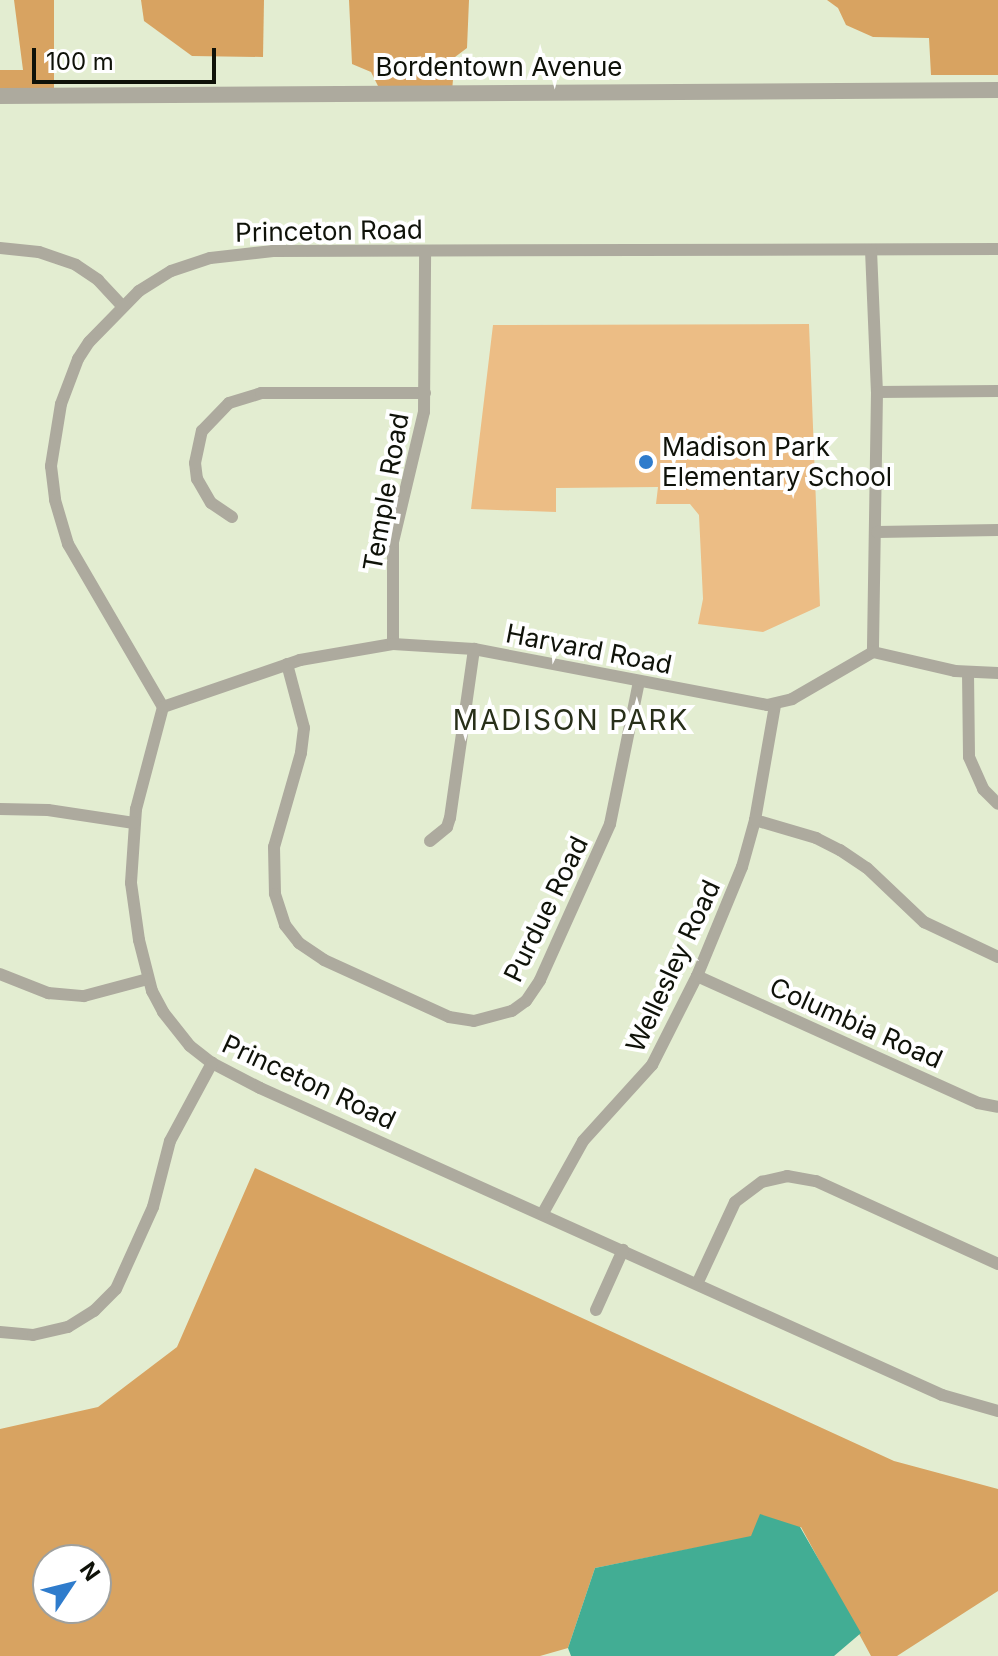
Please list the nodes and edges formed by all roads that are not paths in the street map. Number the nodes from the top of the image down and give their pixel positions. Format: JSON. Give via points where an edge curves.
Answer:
{"nodes":[{"id":1,"x":998,"y":90,"type":"edge"},
{"id":2,"x":0,"y":96,"type":"edge"},
{"id":3,"x":0,"y":248,"type":"edge"},
{"id":4,"x":998,"y":249,"type":"edge"},
{"id":5,"x":871,"y":250,"type":"junction"},
{"id":6,"x":425,"y":251,"type":"junction"},
{"id":7,"x":121,"y":305,"type":"junction"},
{"id":8,"x":998,"y":391,"type":"edge"},
{"id":9,"x":877,"y":392,"type":"junction"},
{"id":10,"x":425,"y":393,"type":"junction"},
{"id":11,"x":232,"y":517,"type":"dead end"},
{"id":12,"x":998,"y":530,"type":"edge"},
{"id":13,"x":877,"y":532,"type":"junction"},
{"id":14,"x":393,"y":644,"type":"junction"},
{"id":15,"x":474,"y":649,"type":"junction"},
{"id":16,"x":873,"y":652,"type":"junction"},
{"id":17,"x":287,"y":664,"type":"junction"},
{"id":18,"x":968,"y":673,"type":"junction"},
{"id":19,"x":998,"y":673,"type":"edge"},
{"id":20,"x":639,"y":682,"type":"junction"},
{"id":21,"x":775,"y":705,"type":"junction"},
{"id":22,"x":163,"y":707,"type":"junction"},
{"id":23,"x":998,"y":804,"type":"edge"},
{"id":24,"x":0,"y":809,"type":"edge"},
{"id":25,"x":755,"y":820,"type":"junction"},
{"id":26,"x":134,"y":823,"type":"junction"},
{"id":27,"x":430,"y":841,"type":"dead end"},
{"id":28,"x":998,"y":957,"type":"edge"},
{"id":29,"x":0,"y":974,"type":"edge"},
{"id":30,"x":697,"y":976,"type":"junction"},
{"id":31,"x":148,"y":979,"type":"junction"},
{"id":32,"x":212,"y":1063,"type":"junction"},
{"id":33,"x":998,"y":1107,"type":"edge"},
{"id":34,"x":543,"y":1213,"type":"junction"},
{"id":35,"x":623,"y":1250,"type":"junction"},
{"id":36,"x":998,"y":1264,"type":"edge"},
{"id":37,"x":697,"y":1284,"type":"junction"},
{"id":38,"x":596,"y":1310,"type":"dead end"},
{"id":39,"x":0,"y":1332,"type":"edge"},
{"id":40,"x":998,"y":1411,"type":"edge"}],
"edges":[{"from":1,"to":2,"type":"street","name":"Bordentown Avenue"},
{"from":3,"to":7,"type":"street","via":[[39,252],[76,265]]},
{"from":4,"to":5,"type":"street","name":"Princeton Road"},
{"from":5,"to":6,"type":"street","name":"Princeton Road"},
{"from":5,"to":9,"type":"street"},
{"from":6,"to":7,"type":"street","name":"Princeton Road","via":[[227,254],[171,271]]},
{"from":6,"to":10,"type":"street","name":"Temple Road"},
{"from":7,"to":22,"type":"street","name":"Princeton Road","via":[[89,342],[68,381],[53,438],[52,479],[68,544]]},
{"from":8,"to":9,"type":"street"},
{"from":9,"to":13,"type":"street"},
{"from":10,"to":11,"type":"street","via":[[261,393],[229,403],[202,431],[195,463],[197,479],[211,503]]},
{"from":10,"to":14,"type":"street","name":"Temple Road","via":[[420,438],[391,558]]},
{"from":12,"to":13,"type":"street"},
{"from":13,"to":16,"type":"street"},
{"from":14,"to":15,"type":"street","name":"Harvard Road"},
{"from":14,"to":17,"type":"street","name":"Harvard Road"},
{"from":15,"to":20,"type":"street","name":"Harvard Road"},
{"from":15,"to":27,"type":"street","via":[[450,818]]},
{"from":16,"to":18,"type":"street"},
{"from":16,"to":21,"type":"street"},
{"from":17,"to":20,"type":"street","name":"Purdue Road","via":[[304,728],[274,847],[275,894],[285,925],[304,948],[324,960],[449,1017],[474,1021],[512,1011],[540,980],[610,824]]},
{"from":17,"to":22,"type":"street","name":"Harvard Road"},
{"from":18,"to":19,"type":"street"},
{"from":18,"to":23,"type":"street","via":[[969,757],[983,789]]},
{"from":20,"to":21,"type":"street","name":"Harvard Road"},
{"from":21,"to":25,"type":"street","name":"Wellesley Road"},
{"from":22,"to":26,"type":"street","name":"Princeton Road"},
{"from":24,"to":26,"type":"street"},
{"from":25,"to":28,"type":"street","via":[[840,850],[924,922]]},
{"from":25,"to":30,"type":"street","name":"Wellesley Road","via":[[735,887]]},
{"from":26,"to":31,"type":"street","name":"Princeton Road","via":[[131,883]]},
{"from":29,"to":31,"type":"street","via":[[48,993],[84,996]]},
{"from":30,"to":33,"type":"street","name":"Columbia Road","via":[[978,1103]]},
{"from":30,"to":34,"type":"street","name":"Wellesley Road","via":[[647,1073],[583,1141]]},
{"from":31,"to":32,"type":"street","name":"Princeton Road","via":[[170,1022]]},
{"from":32,"to":34,"type":"street","name":"Princeton Road"},
{"from":32,"to":39,"type":"street","via":[[170,1141],[153,1207],[116,1289],[68,1327],[33,1335]]},
{"from":34,"to":35,"type":"street","name":"Princeton Road"},
{"from":35,"to":37,"type":"street","name":"Princeton Road"},
{"from":35,"to":38,"type":"street"},
{"from":36,"to":37,"type":"street","via":[[816,1181],[787,1176],[758,1184],[735,1202]]},
{"from":37,"to":40,"type":"street","name":"Princeton Road","via":[[942,1395]]}]}
